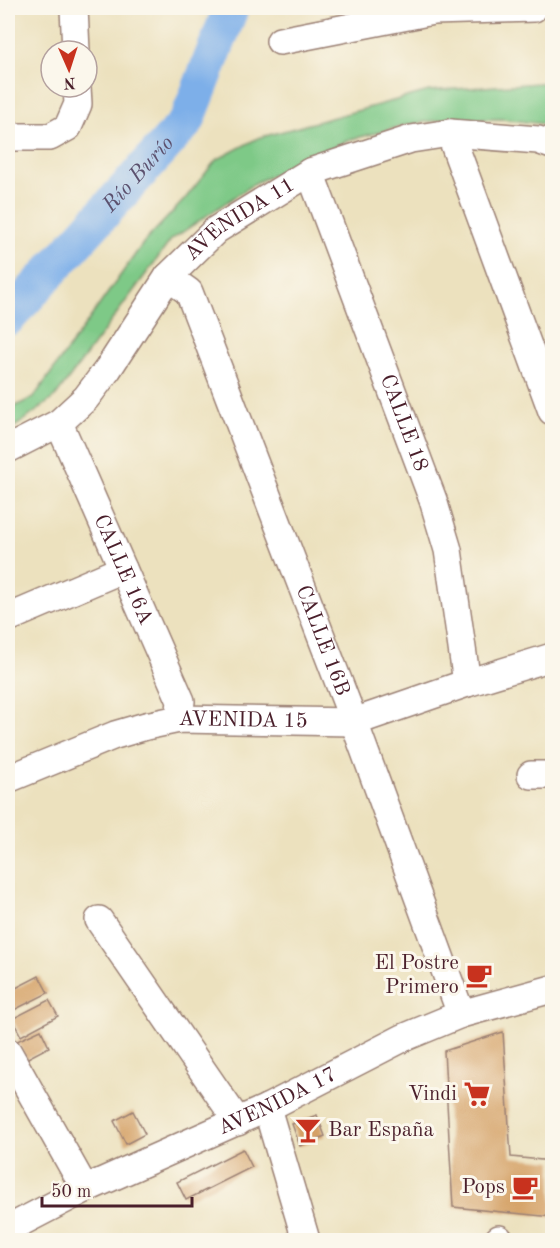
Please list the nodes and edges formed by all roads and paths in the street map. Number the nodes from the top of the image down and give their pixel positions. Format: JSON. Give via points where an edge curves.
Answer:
{"nodes":[{"id":1,"x":74,"y":8,"type":"edge"},
{"id":2,"x":534,"y":8,"type":"edge"},
{"id":3,"x":432,"y":9,"type":"edge"},
{"id":4,"x":75,"y":39,"type":"edge"},
{"id":5,"x":280,"y":41,"type":"dead end"},
{"id":6,"x":78,"y":99,"type":"edge"},
{"id":7,"x":450,"y":133,"type":"junction"},
{"id":8,"x":8,"y":137,"type":"edge"},
{"id":9,"x":552,"y":145,"type":"edge"},
{"id":10,"x":310,"y":172,"type":"junction"},
{"id":11,"x":168,"y":278,"type":"junction"},
{"id":12,"x":552,"y":411,"type":"edge"},
{"id":13,"x":59,"y":423,"type":"junction"},
{"id":14,"x":8,"y":449,"type":"edge"},
{"id":15,"x":123,"y":569,"type":"junction"},
{"id":16,"x":8,"y":618,"type":"edge"},
{"id":17,"x":552,"y":657,"type":"edge"},
{"id":18,"x":467,"y":683,"type":"junction"},
{"id":19,"x":179,"y":719,"type":"junction"},
{"id":20,"x":354,"y":722,"type":"junction"},
{"id":21,"x":8,"y":779,"type":"edge"},
{"id":22,"x":99,"y":920,"type":"dead end"},
{"id":23,"x":552,"y":989,"type":"edge"},
{"id":24,"x":461,"y":1014,"type":"junction"},
{"id":25,"x":9,"y":1058,"type":"edge"},
{"id":26,"x":267,"y":1108,"type":"junction"},
{"id":27,"x":238,"y":1122,"type":"junction"},
{"id":28,"x":85,"y":1189,"type":"junction"},
{"id":29,"x":18,"y":1228,"type":"edge"},
{"id":30,"x":306,"y":1240,"type":"edge"}],
"edges":[{"from":1,"to":4,"type":"street"},
{"from":2,"to":3,"type":"street"},
{"from":3,"to":5,"type":"street"},
{"from":6,"to":8,"type":"street","via":[[68,127],[50,137]]},
{"from":7,"to":9,"type":"street","name":"AVENIDA 11","via":[[538,140]]},
{"from":7,"to":10,"type":"street","name":"AVENIDA 11","via":[[411,139]]},
{"from":7,"to":12,"type":"street"},
{"from":10,"to":11,"type":"street","name":"AVENIDA 11","via":[[216,230]]},
{"from":10,"to":18,"type":"street","name":"CALLE 18","via":[[433,500],[448,550]]},
{"from":11,"to":13,"type":"street","name":"AVENIDA 11","via":[[108,369],[86,398]]},
{"from":11,"to":20,"type":"street","name":"CALLE 16B","via":[[189,292]]},
{"from":13,"to":14,"type":"street","name":"AVENIDA 11"},
{"from":13,"to":15,"type":"street","name":"CALLE 16A"},
{"from":15,"to":16,"type":"street"},
{"from":15,"to":19,"type":"street","name":"CALLE 16A","via":[[181,700]]},
{"from":17,"to":18,"type":"street","name":"AVENIDA 15"},
{"from":18,"to":20,"type":"street","name":"AVENIDA 15"},
{"from":19,"to":20,"type":"street","name":"AVENIDA 15"},
{"from":19,"to":21,"type":"street","name":"AVENIDA 15","via":[[115,735]]},
{"from":20,"to":24,"type":"street","name":"CALLE 16B"},
{"from":22,"to":27,"type":"street"},
{"from":23,"to":24,"type":"street","name":"AVENIDA 17"},
{"from":24,"to":26,"type":"street","name":"AVENIDA 17","via":[[403,1038]]},
{"from":25,"to":28,"type":"street"},
{"from":26,"to":27,"type":"street","name":"AVENIDA 17"},
{"from":26,"to":30,"type":"street"},
{"from":27,"to":28,"type":"street","name":"AVENIDA 17"},
{"from":28,"to":29,"type":"street","name":"AVENIDA 17"}]}
